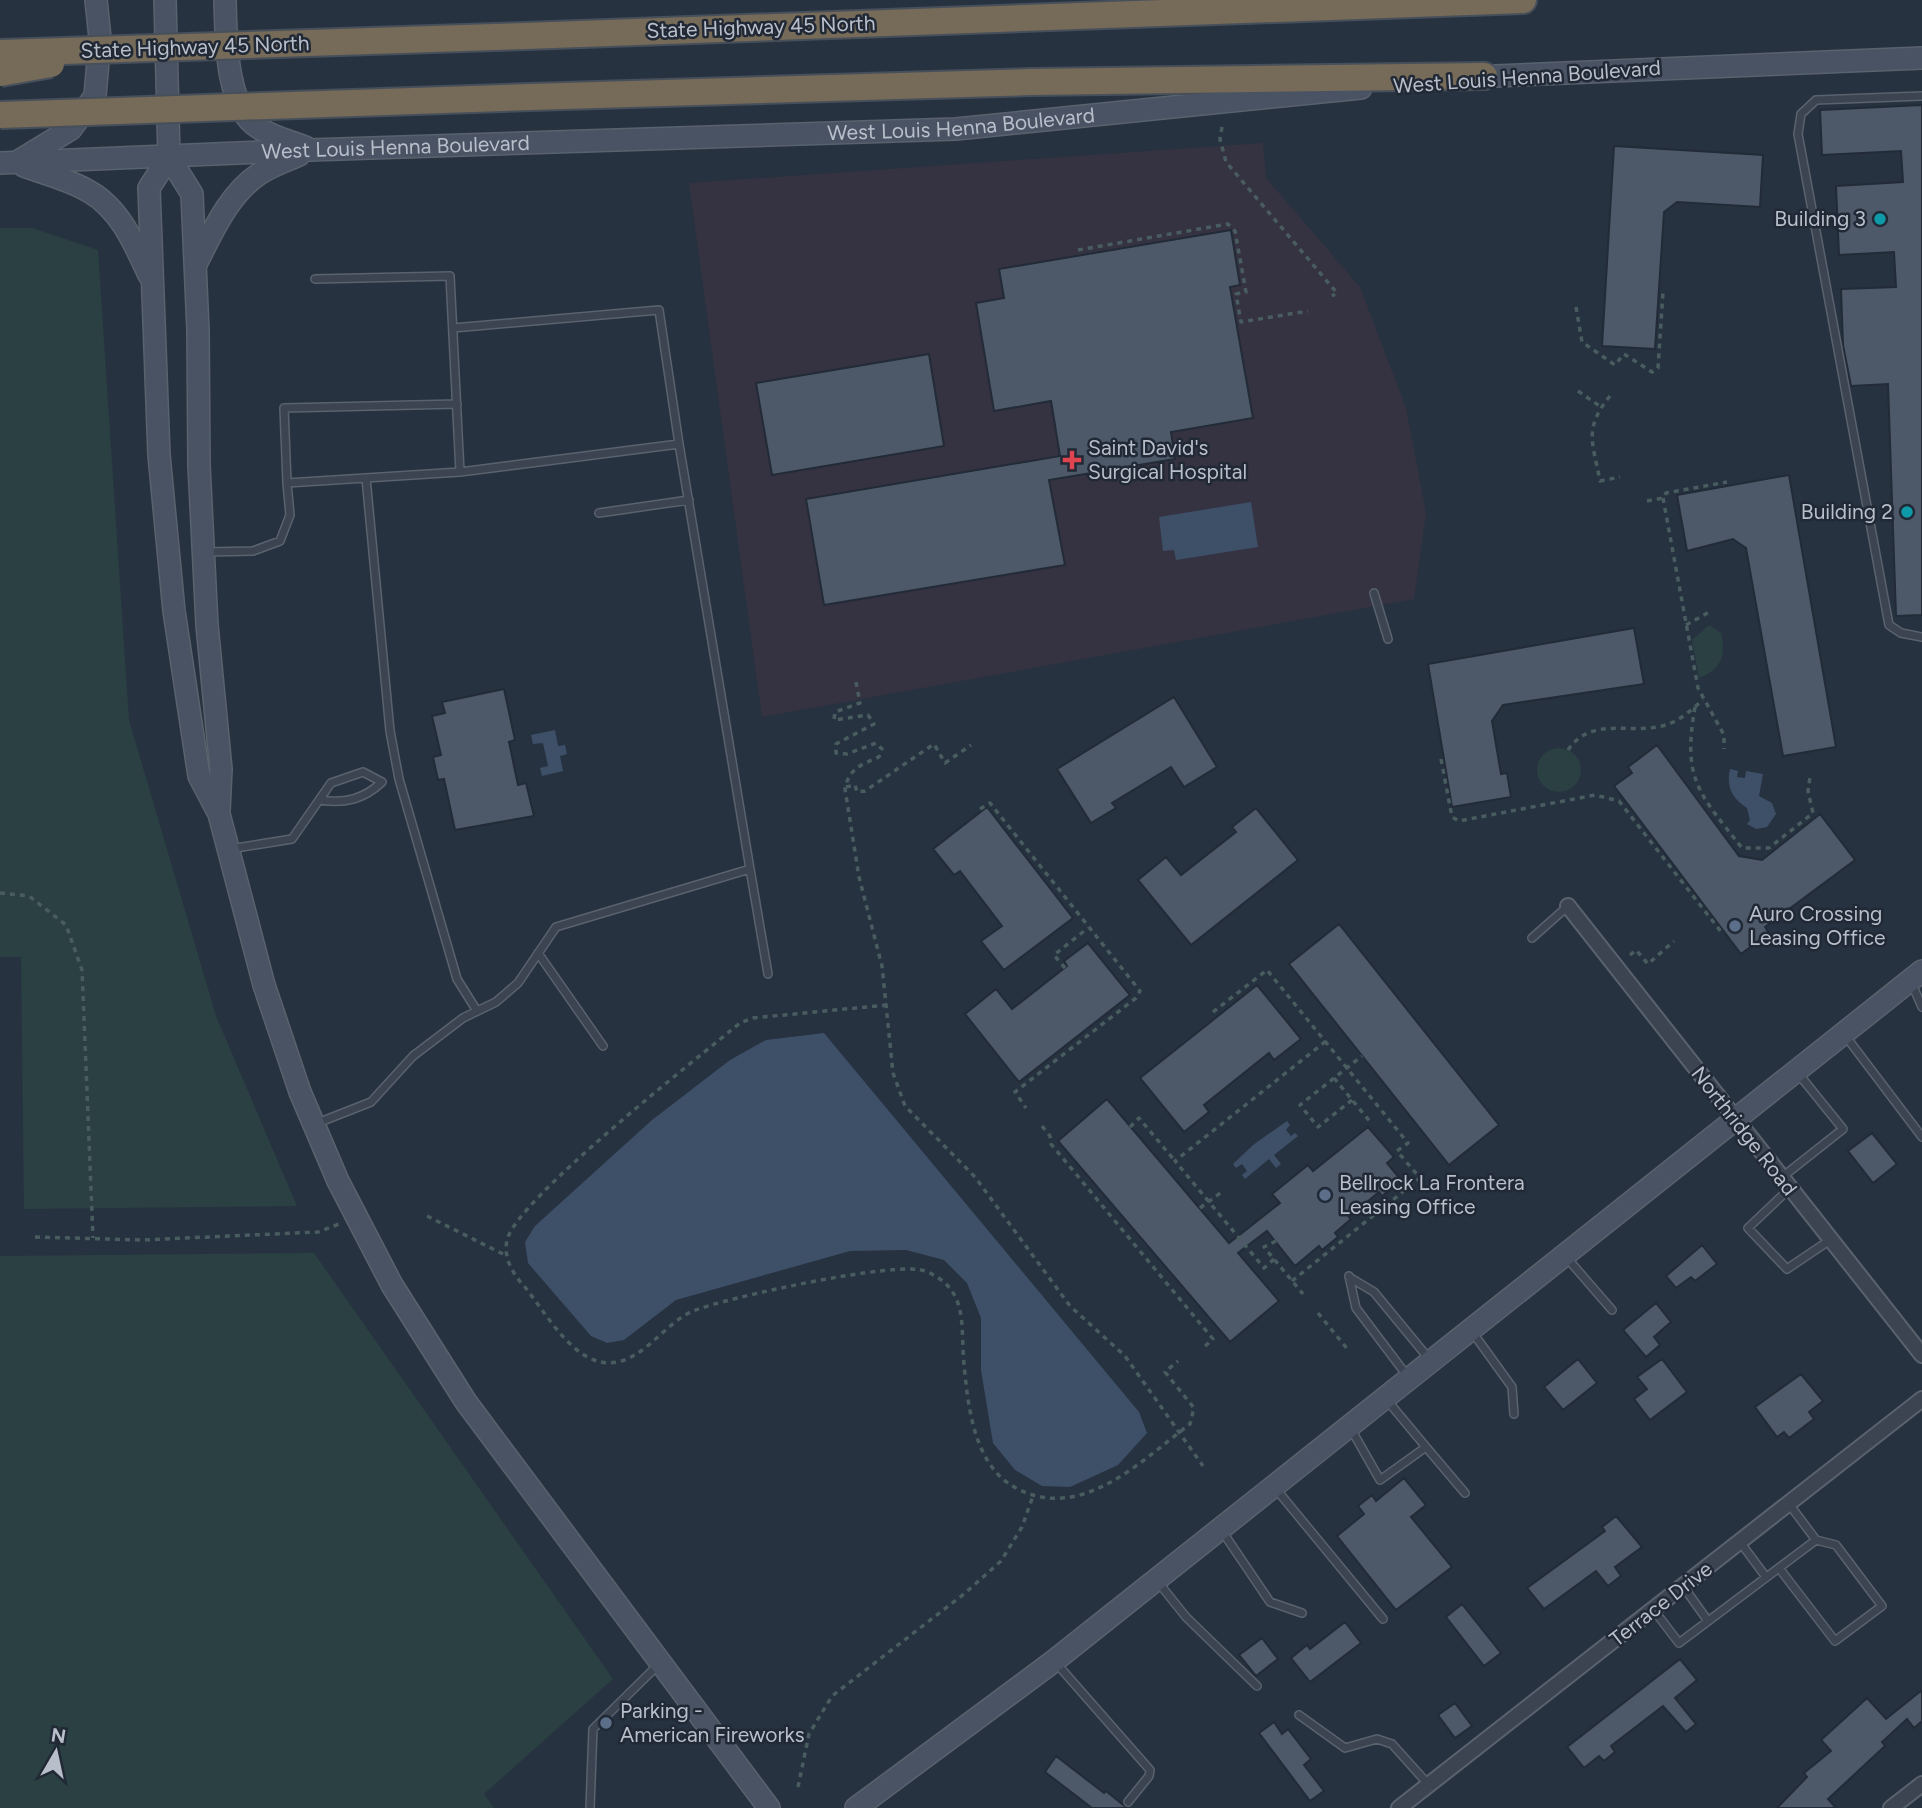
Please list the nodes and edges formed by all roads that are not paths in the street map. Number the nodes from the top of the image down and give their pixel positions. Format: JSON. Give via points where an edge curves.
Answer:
{"nodes":[{"id":1,"x":96,"y":0,"type":"edge"},
{"id":2,"x":165,"y":0,"type":"edge"},
{"id":3,"x":225,"y":0,"type":"edge"},
{"id":4,"x":1523,"y":0,"type":"edge"},
{"id":5,"x":118,"y":51,"type":"junction"},
{"id":6,"x":0,"y":53,"type":"edge"},
{"id":7,"x":1922,"y":58,"type":"edge"},
{"id":8,"x":0,"y":74,"type":"edge"},
{"id":9,"x":1484,"y":76,"type":"junction"},
{"id":10,"x":1922,"y":96,"type":"edge"},
{"id":11,"x":0,"y":115,"type":"edge"},
{"id":12,"x":310,"y":150,"type":"junction"},
{"id":13,"x":169,"y":157,"type":"junction"},
{"id":14,"x":8,"y":163,"type":"edge"},
{"id":15,"x":196,"y":264,"type":"junction"},
{"id":16,"x":315,"y":279,"type":"dead end"},
{"id":17,"x":153,"y":282,"type":"junction"},
{"id":18,"x":453,"y":328,"type":"junction"},
{"id":19,"x":457,"y":404,"type":"junction"},
{"id":20,"x":679,"y":444,"type":"junction"},
{"id":21,"x":460,"y":472,"type":"junction"},
{"id":22,"x":366,"y":478,"type":"junction"},
{"id":23,"x":287,"y":483,"type":"junction"},
{"id":24,"x":689,"y":500,"type":"junction"},
{"id":25,"x":599,"y":513,"type":"dead end"},
{"id":26,"x":203,"y":552,"type":"junction"},
{"id":27,"x":1374,"y":593,"type":"dead end"},
{"id":28,"x":1922,"y":637,"type":"edge"},
{"id":29,"x":1388,"y":639,"type":"dead end"},
{"id":30,"x":399,"y":779,"type":"junction"},
{"id":31,"x":382,"y":782,"type":"junction"},
{"id":32,"x":320,"y":800,"type":"junction"},
{"id":33,"x":219,"y":814,"type":"junction"},
{"id":34,"x":228,"y":849,"type":"junction"},
{"id":35,"x":750,"y":869,"type":"junction"},
{"id":36,"x":1568,"y":906,"type":"joint"},
{"id":37,"x":1532,"y":938,"type":"dead end"},
{"id":38,"x":538,"y":953,"type":"junction"},
{"id":39,"x":768,"y":974,"type":"dead end"},
{"id":40,"x":1916,"y":976,"type":"edge"},
{"id":41,"x":1922,"y":1007,"type":"edge"},
{"id":42,"x":477,"y":1011,"type":"junction"},
{"id":43,"x":1844,"y":1033,"type":"junction"},
{"id":44,"x":603,"y":1046,"type":"dead end"},
{"id":45,"x":1796,"y":1071,"type":"junction"},
{"id":46,"x":1735,"y":1120,"type":"junction"},
{"id":47,"x":314,"y":1125,"type":"junction"},
{"id":48,"x":1922,"y":1137,"type":"edge"},
{"id":49,"x":1785,"y":1183,"type":"junction"},
{"id":50,"x":1830,"y":1240,"type":"junction"},
{"id":51,"x":1564,"y":1255,"type":"junction"},
{"id":52,"x":1612,"y":1310,"type":"dead end"},
{"id":53,"x":1471,"y":1329,"type":"junction"},
{"id":54,"x":1922,"y":1355,"type":"edge"},
{"id":55,"x":1431,"y":1361,"type":"junction"},
{"id":56,"x":1409,"y":1378,"type":"junction"},
{"id":57,"x":1385,"y":1397,"type":"junction"},
{"id":58,"x":1922,"y":1399,"type":"edge"},
{"id":59,"x":1514,"y":1414,"type":"dead end"},
{"id":60,"x":1349,"y":1426,"type":"junction"},
{"id":61,"x":1426,"y":1447,"type":"junction"},
{"id":62,"x":1273,"y":1486,"type":"junction"},
{"id":63,"x":1465,"y":1493,"type":"dead end"},
{"id":64,"x":1788,"y":1504,"type":"junction"},
{"id":65,"x":1220,"y":1528,"type":"junction"},
{"id":66,"x":1816,"y":1540,"type":"junction"},
{"id":67,"x":1740,"y":1542,"type":"junction"},
{"id":68,"x":1779,"y":1568,"type":"junction"},
{"id":69,"x":1766,"y":1577,"type":"junction"},
{"id":70,"x":1155,"y":1579,"type":"junction"},
{"id":71,"x":1683,"y":1586,"type":"junction"},
{"id":72,"x":1653,"y":1609,"type":"junction"},
{"id":73,"x":1302,"y":1613,"type":"dead end"},
{"id":74,"x":1383,"y":1619,"type":"dead end"},
{"id":75,"x":1708,"y":1621,"type":"junction"},
{"id":76,"x":1054,"y":1661,"type":"junction"},
{"id":77,"x":660,"y":1663,"type":"junction"},
{"id":78,"x":1257,"y":1686,"type":"dead end"},
{"id":79,"x":1299,"y":1715,"type":"dead end"},
{"id":80,"x":1922,"y":1784,"type":"edge"},
{"id":81,"x":1429,"y":1785,"type":"junction"},
{"id":82,"x":1128,"y":1802,"type":"dead end"},
{"id":83,"x":590,"y":1808,"type":"edge"},
{"id":84,"x":769,"y":1808,"type":"edge"},
{"id":85,"x":856,"y":1808,"type":"edge"},
{"id":86,"x":1399,"y":1808,"type":"edge"},
{"id":87,"x":1891,"y":1808,"type":"edge"}],
"edges":[{"from":1,"to":14,"type":"main road","via":[[100,38],[95,96],[71,129]]},
{"from":2,"to":13,"type":"main road"},
{"from":3,"to":12,"type":"main road","via":[[227,68],[240,103],[256,127]]},
{"from":4,"to":5,"type":"highway","name":"State Highway 45 North","bridge":true},
{"from":5,"to":6,"type":"highway","name":"State Highway 45 North","bridge":true},
{"from":5,"to":8,"type":"highway","bridge":true},
{"from":7,"to":9,"type":"main road","name":"West Louis Henna Boulevard"},
{"from":9,"to":11,"type":"highway","bridge":true,"via":[[1031,82]]},
{"from":9,"to":12,"type":"main road","name":"West Louis Henna Boulevard","via":[[956,129]]},
{"from":10,"to":28,"type":"lane","via":[[1816,100],[1801,114],[1798,134],[1889,625]]},
{"from":12,"to":13,"type":"main road","name":"West Louis Henna Boulevard"},
{"from":12,"to":15,"type":"main road","via":[[260,173],[238,193]]},
{"from":13,"to":14,"type":"main road","name":"West Louis Henna Boulevard"},
{"from":13,"to":15,"type":"main road","via":[[192,194]]},
{"from":13,"to":17,"type":"main road","via":[[149,188]]},
{"from":14,"to":17,"type":"main road","via":[[90,191],[110,207]]},
{"from":15,"to":26,"type":"main road"},
{"from":16,"to":18,"type":"lane","via":[[450,276]]},
{"from":17,"to":33,"type":"main road","via":[[159,455],[174,611],[199,776]]},
{"from":18,"to":19,"type":"lane"},
{"from":18,"to":20,"type":"lane","via":[[659,310]]},
{"from":19,"to":21,"type":"lane"},
{"from":19,"to":23,"type":"lane","via":[[284,408]]},
{"from":20,"to":21,"type":"lane"},
{"from":20,"to":24,"type":"lane"},
{"from":21,"to":22,"type":"lane"},
{"from":22,"to":23,"type":"lane"},
{"from":22,"to":30,"type":"lane","via":[[390,731]]},
{"from":23,"to":26,"type":"lane","via":[[290,515],[280,541],[253,551]]},
{"from":24,"to":25,"type":"lane"},
{"from":24,"to":35,"type":"lane"},
{"from":26,"to":33,"type":"main road","via":[[221,769]]},
{"from":27,"to":29,"type":"lane"},
{"from":30,"to":31,"type":"lane"},
{"from":30,"to":42,"type":"lane","via":[[457,979]]},
{"from":31,"to":32,"type":"lane","via":[[368,795],[338,803]]},
{"from":31,"to":32,"type":"lane","via":[[363,772],[331,783]]},
{"from":32,"to":34,"type":"lane","via":[[292,839]]},
{"from":33,"to":34,"type":"main road"},
{"from":34,"to":47,"type":"main road","via":[[264,985]]},
{"from":35,"to":38,"type":"lane","via":[[556,927]]},
{"from":35,"to":39,"type":"lane"},
{"from":36,"to":37,"type":"lane"},
{"from":36,"to":46,"type":"street","name":"Northridge Road"},
{"from":38,"to":42,"type":"lane","via":[[518,983]]},
{"from":38,"to":44,"type":"lane"},
{"from":40,"to":41,"type":"lane"},
{"from":40,"to":43,"type":"main road"},
{"from":42,"to":47,"type":"lane","via":[[413,1056],[371,1102]]},
{"from":43,"to":45,"type":"main road"},
{"from":43,"to":48,"type":"lane"},
{"from":45,"to":46,"type":"main road"},
{"from":45,"to":49,"type":"lane","via":[[1843,1129]]},
{"from":46,"to":49,"type":"street","name":"Northridge Road"},
{"from":46,"to":51,"type":"main road"},
{"from":47,"to":77,"type":"main road","via":[[392,1285],[467,1402]]},
{"from":49,"to":50,"type":"street","name":"Northridge Road"},
{"from":49,"to":50,"type":"lane","via":[[1748,1228],[1787,1269]]},
{"from":50,"to":54,"type":"street","name":"Northridge Road"},
{"from":51,"to":52,"type":"lane"},
{"from":51,"to":53,"type":"main road"},
{"from":53,"to":55,"type":"main road"},
{"from":53,"to":59,"type":"lane","via":[[1512,1387]]},
{"from":55,"to":56,"type":"main road"},
{"from":55,"to":56,"type":"lane","via":[[1374,1292],[1349,1276],[1356,1308]]},
{"from":56,"to":57,"type":"main road"},
{"from":57,"to":60,"type":"main road"},
{"from":57,"to":61,"type":"lane"},
{"from":58,"to":64,"type":"street","name":"Terrace Drive"},
{"from":60,"to":61,"type":"lane","via":[[1380,1480]]},
{"from":60,"to":62,"type":"main road"},
{"from":61,"to":63,"type":"lane"},
{"from":62,"to":65,"type":"main road"},
{"from":62,"to":74,"type":"lane"},
{"from":64,"to":66,"type":"lane"},
{"from":64,"to":67,"type":"street","name":"Terrace Drive"},
{"from":65,"to":70,"type":"main road"},
{"from":65,"to":73,"type":"lane","via":[[1270,1602]]},
{"from":66,"to":68,"type":"lane"},
{"from":66,"to":68,"type":"lane","via":[[1836,1545],[1882,1606],[1835,1641]]},
{"from":67,"to":69,"type":"lane"},
{"from":67,"to":71,"type":"street","name":"Terrace Drive"},
{"from":68,"to":69,"type":"lane"},
{"from":69,"to":75,"type":"lane"},
{"from":70,"to":76,"type":"main road"},
{"from":70,"to":78,"type":"lane","via":[[1186,1617]]},
{"from":71,"to":72,"type":"street","name":"Terrace Drive"},
{"from":71,"to":75,"type":"lane"},
{"from":72,"to":75,"type":"lane","via":[[1679,1643]]},
{"from":72,"to":81,"type":"street","name":"Terrace Drive"},
{"from":76,"to":82,"type":"lane","via":[[1150,1770]]},
{"from":76,"to":85,"type":"main road"},
{"from":77,"to":83,"type":"lane","via":[[593,1729]]},
{"from":77,"to":84,"type":"main road"},
{"from":79,"to":81,"type":"lane","via":[[1345,1748],[1377,1739],[1392,1744]]},
{"from":80,"to":87,"type":"street"},
{"from":81,"to":86,"type":"street","name":"Terrace Drive"}]}
